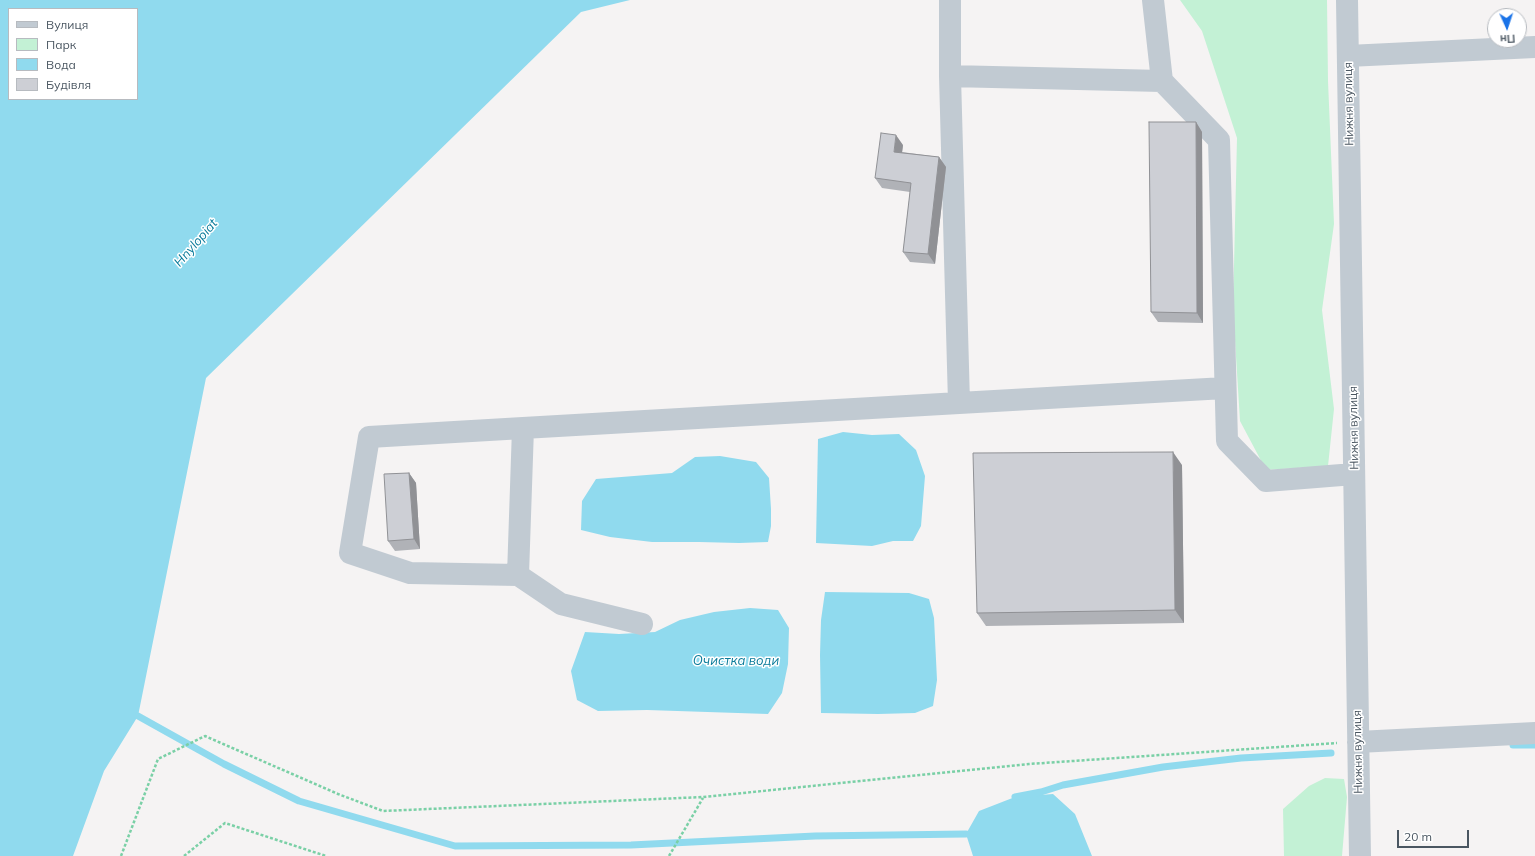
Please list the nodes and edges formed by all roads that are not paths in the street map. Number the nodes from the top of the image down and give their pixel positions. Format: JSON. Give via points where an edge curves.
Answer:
{"nodes":[{"id":1,"x":950,"y":0,"type":"edge"},
{"id":2,"x":1153,"y":0,"type":"edge"},
{"id":3,"x":1347,"y":0,"type":"edge"},
{"id":4,"x":1535,"y":47,"type":"edge"},
{"id":5,"x":1348,"y":56,"type":"junction"},
{"id":6,"x":950,"y":76,"type":"junction"},
{"id":7,"x":1162,"y":81,"type":"junction"},
{"id":8,"x":1225,"y":388,"type":"junction"},
{"id":9,"x":959,"y":403,"type":"junction"},
{"id":10,"x":522,"y":428,"type":"junction"},
{"id":11,"x":1354,"y":474,"type":"junction"},
{"id":12,"x":518,"y":575,"type":"junction"},
{"id":13,"x":642,"y":624,"type":"dead end"},
{"id":14,"x":1535,"y":733,"type":"edge"},
{"id":15,"x":1358,"y":742,"type":"junction"},
{"id":16,"x":1360,"y":856,"type":"edge"}],
"edges":[{"from":1,"to":6,"type":"street"},
{"from":2,"to":7,"type":"street"},
{"from":3,"to":5,"type":"street","name":"Нижня вулиця"},
{"from":4,"to":5,"type":"street"},
{"from":5,"to":11,"type":"street","name":"Нижня вулиця"},
{"from":6,"to":7,"type":"street"},
{"from":6,"to":9,"type":"street"},
{"from":7,"to":8,"type":"street","via":[[1219,140]]},
{"from":8,"to":9,"type":"street"},
{"from":8,"to":11,"type":"street","via":[[1227,441],[1266,481]]},
{"from":9,"to":10,"type":"street"},
{"from":10,"to":12,"type":"street"},
{"from":10,"to":12,"type":"street","via":[[369,437],[350,553],[410,573]]},
{"from":11,"to":15,"type":"street","name":"Нижня вулиця"},
{"from":12,"to":13,"type":"street","via":[[561,604]]},
{"from":14,"to":15,"type":"street"},
{"from":15,"to":16,"type":"street","name":"Нижня вулиця"}]}
